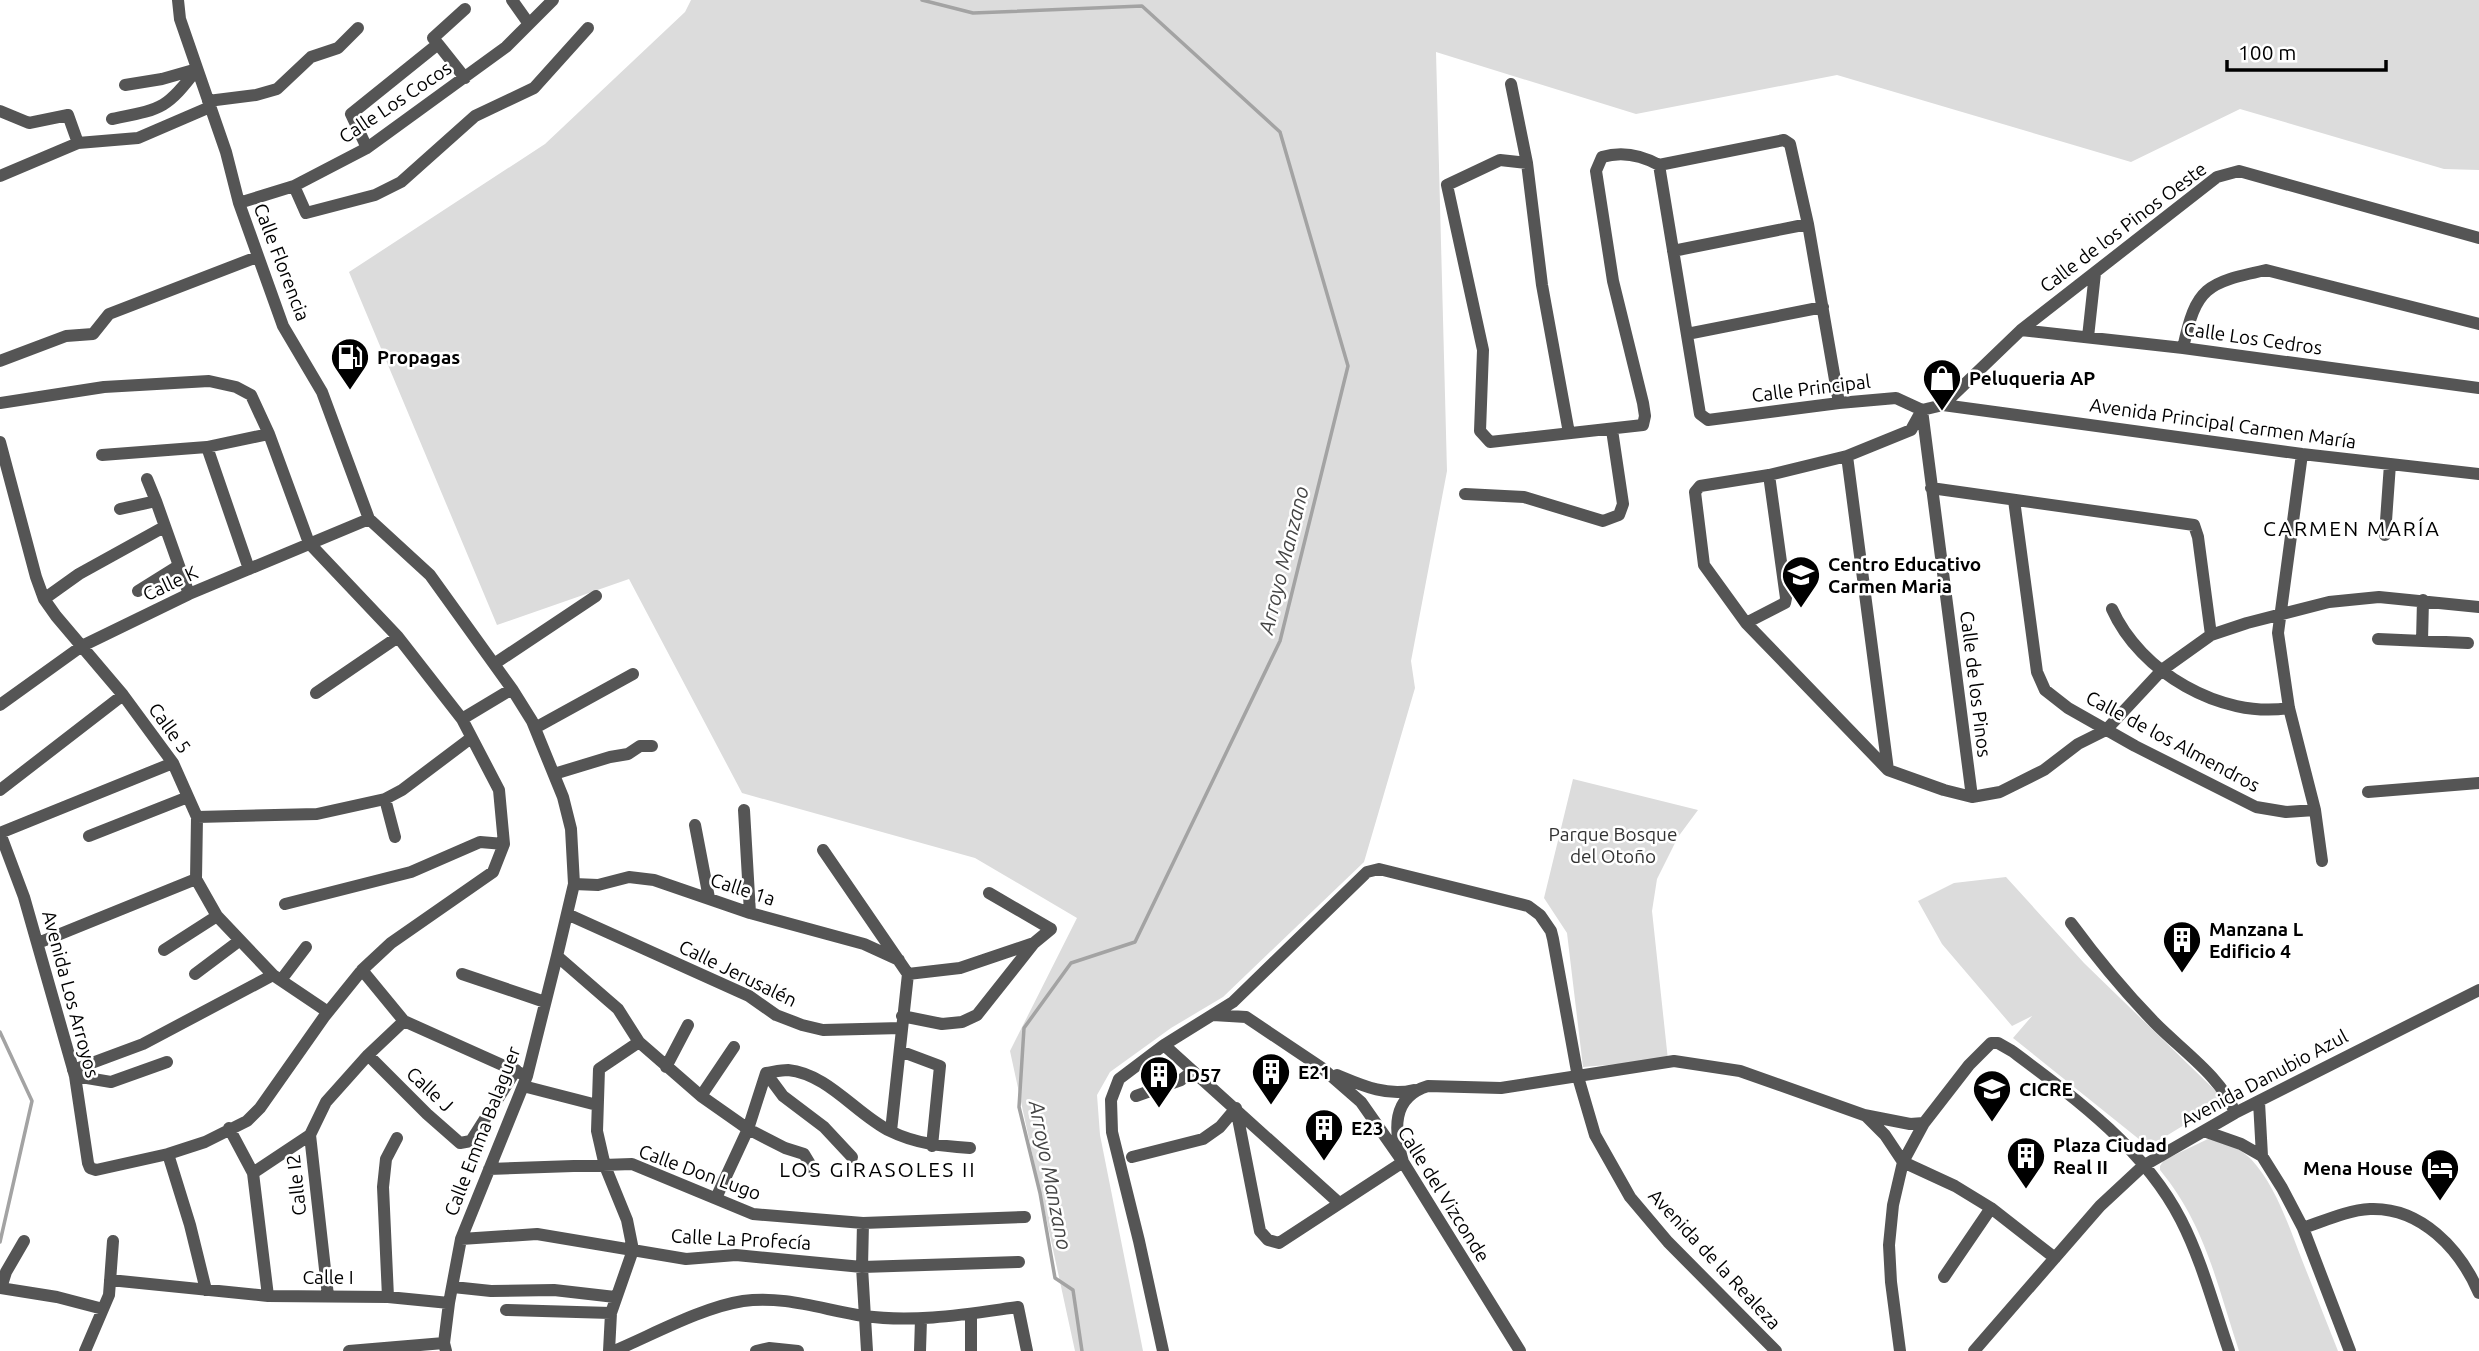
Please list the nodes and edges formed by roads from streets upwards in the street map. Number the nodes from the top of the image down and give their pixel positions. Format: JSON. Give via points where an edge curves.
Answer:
{"nodes":[{"id":1,"x":178,"y":0,"type":"edge"},
{"id":2,"x":512,"y":0,"type":"edge"},
{"id":3,"x":553,"y":0,"type":"edge"},
{"id":4,"x":465,"y":9,"type":"dead end"},
{"id":5,"x":529,"y":24,"type":"junction"},
{"id":6,"x":358,"y":28,"type":"dead end"},
{"id":7,"x":587,"y":28,"type":"dead end"},
{"id":8,"x":438,"y":44,"type":"junction"},
{"id":9,"x":197,"y":69,"type":"junction"},
{"id":10,"x":465,"y":79,"type":"junction"},
{"id":11,"x":1511,"y":84,"type":"dead end"},
{"id":12,"x":125,"y":85,"type":"dead end"},
{"id":13,"x":209,"y":104,"type":"junction"},
{"id":14,"x":0,"y":111,"type":"edge"},
{"id":15,"x":112,"y":119,"type":"dead end"},
{"id":16,"x":78,"y":143,"type":"junction"},
{"id":17,"x":367,"y":148,"type":"junction"},
{"id":18,"x":1527,"y":163,"type":"junction"},
{"id":19,"x":1659,"y":165,"type":"junction"},
{"id":20,"x":0,"y":176,"type":"edge"},
{"id":21,"x":294,"y":186,"type":"junction"},
{"id":22,"x":239,"y":203,"type":"junction"},
{"id":23,"x":1808,"y":224,"type":"junction"},
{"id":24,"x":2479,"y":238,"type":"edge"},
{"id":25,"x":1673,"y":251,"type":"junction"},
{"id":26,"x":257,"y":257,"type":"junction"},
{"id":27,"x":2095,"y":272,"type":"junction"},
{"id":28,"x":1823,"y":307,"type":"junction"},
{"id":29,"x":2479,"y":324,"type":"edge"},
{"id":30,"x":2021,"y":330,"type":"junction"},
{"id":31,"x":1686,"y":334,"type":"junction"},
{"id":32,"x":2088,"y":337,"type":"junction"},
{"id":33,"x":2183,"y":348,"type":"junction"},
{"id":34,"x":0,"y":361,"type":"edge"},
{"id":35,"x":2479,"y":388,"type":"edge"},
{"id":36,"x":0,"y":403,"type":"edge"},
{"id":37,"x":1839,"y":403,"type":"junction"},
{"id":38,"x":1943,"y":405,"type":"junction"},
{"id":39,"x":1922,"y":410,"type":"junction"},
{"id":40,"x":1612,"y":430,"type":"junction"},
{"id":41,"x":1569,"y":433,"type":"junction"},
{"id":42,"x":269,"y":434,"type":"junction"},
{"id":43,"x":0,"y":442,"type":"edge"},
{"id":44,"x":207,"y":447,"type":"junction"},
{"id":45,"x":2302,"y":454,"type":"junction"},
{"id":46,"x":102,"y":455,"type":"dead end"},
{"id":47,"x":1847,"y":456,"type":"junction"},
{"id":48,"x":2390,"y":464,"type":"junction"},
{"id":49,"x":2479,"y":474,"type":"edge"},
{"id":50,"x":1769,"y":475,"type":"junction"},
{"id":51,"x":147,"y":479,"type":"dead end"},
{"id":52,"x":1931,"y":488,"type":"junction"},
{"id":53,"x":1465,"y":494,"type":"dead end"},
{"id":54,"x":2014,"y":500,"type":"junction"},
{"id":55,"x":156,"y":501,"type":"junction"},
{"id":56,"x":120,"y":509,"type":"dead end"},
{"id":57,"x":369,"y":519,"type":"junction"},
{"id":58,"x":164,"y":527,"type":"junction"},
{"id":59,"x":2385,"y":535,"type":"dead end"},
{"id":60,"x":309,"y":543,"type":"junction"},
{"id":61,"x":178,"y":566,"type":"junction"},
{"id":62,"x":249,"y":569,"type":"junction"},
{"id":63,"x":138,"y":591,"type":"dead end"},
{"id":64,"x":189,"y":594,"type":"junction"},
{"id":65,"x":596,"y":596,"type":"dead end"},
{"id":66,"x":44,"y":599,"type":"junction"},
{"id":67,"x":2423,"y":600,"type":"junction"},
{"id":68,"x":2479,"y":607,"type":"edge"},
{"id":69,"x":2112,"y":609,"type":"dead end"},
{"id":70,"x":2281,"y":615,"type":"junction"},
{"id":71,"x":1746,"y":622,"type":"junction"},
{"id":72,"x":2211,"y":635,"type":"junction"},
{"id":73,"x":398,"y":638,"type":"junction"},
{"id":74,"x":2378,"y":639,"type":"dead end"},
{"id":75,"x":2422,"y":641,"type":"junction"},
{"id":76,"x":2468,"y":643,"type":"dead end"},
{"id":77,"x":82,"y":646,"type":"junction"},
{"id":78,"x":494,"y":664,"type":"junction"},
{"id":79,"x":2162,"y":670,"type":"junction"},
{"id":80,"x":633,"y":674,"type":"dead end"},
{"id":81,"x":512,"y":689,"type":"junction"},
{"id":82,"x":316,"y":693,"type":"dead end"},
{"id":83,"x":123,"y":695,"type":"junction"},
{"id":84,"x":0,"y":705,"type":"edge"},
{"id":85,"x":2289,"y":708,"type":"junction"},
{"id":86,"x":462,"y":719,"type":"junction"},
{"id":87,"x":535,"y":728,"type":"junction"},
{"id":88,"x":2106,"y":730,"type":"junction"},
{"id":89,"x":471,"y":738,"type":"junction"},
{"id":90,"x":652,"y":746,"type":"dead end"},
{"id":91,"x":173,"y":763,"type":"junction"},
{"id":92,"x":1888,"y":771,"type":"junction"},
{"id":93,"x":554,"y":774,"type":"junction"},
{"id":94,"x":2479,"y":783,"type":"edge"},
{"id":95,"x":0,"y":790,"type":"edge"},
{"id":96,"x":2368,"y":792,"type":"dead end"},
{"id":97,"x":188,"y":797,"type":"junction"},
{"id":98,"x":1972,"y":797,"type":"junction"},
{"id":99,"x":385,"y":799,"type":"junction"},
{"id":100,"x":744,"y":810,"type":"dead end"},
{"id":101,"x":2315,"y":810,"type":"junction"},
{"id":102,"x":197,"y":817,"type":"junction"},
{"id":103,"x":695,"y":825,"type":"dead end"},
{"id":104,"x":0,"y":833,"type":"edge"},
{"id":105,"x":89,"y":836,"type":"dead end"},
{"id":106,"x":395,"y":837,"type":"dead end"},
{"id":107,"x":504,"y":845,"type":"junction"},
{"id":108,"x":823,"y":850,"type":"dead end"},
{"id":109,"x":2322,"y":860,"type":"dead end"},
{"id":110,"x":196,"y":879,"type":"junction"},
{"id":111,"x":574,"y":884,"type":"junction"},
{"id":112,"x":989,"y":892,"type":"dead end"},
{"id":113,"x":709,"y":898,"type":"junction"},
{"id":114,"x":285,"y":904,"type":"dead end"},
{"id":115,"x":750,"y":913,"type":"junction"},
{"id":116,"x":567,"y":914,"type":"junction"},
{"id":117,"x":216,"y":916,"type":"junction"},
{"id":118,"x":2071,"y":923,"type":"dead end"},
{"id":119,"x":239,"y":941,"type":"junction"},
{"id":120,"x":38,"y":943,"type":"junction"},
{"id":121,"x":1034,"y":943,"type":"junction"},
{"id":122,"x":306,"y":947,"type":"dead end"},
{"id":123,"x":164,"y":950,"type":"dead end"},
{"id":124,"x":557,"y":956,"type":"junction"},
{"id":125,"x":898,"y":960,"type":"junction"},
{"id":126,"x":362,"y":970,"type":"junction"},
{"id":127,"x":195,"y":974,"type":"dead end"},
{"id":128,"x":462,"y":974,"type":"dead end"},
{"id":129,"x":908,"y":974,"type":"junction"},
{"id":130,"x":277,"y":977,"type":"junction"},
{"id":131,"x":2479,"y":990,"type":"edge"},
{"id":132,"x":1241,"y":994,"type":"junction"},
{"id":133,"x":545,"y":1002,"type":"junction"},
{"id":134,"x":328,"y":1012,"type":"junction"},
{"id":135,"x":1212,"y":1015,"type":"junction"},
{"id":136,"x":1246,"y":1017,"type":"junction"},
{"id":137,"x":404,"y":1021,"type":"junction"},
{"id":138,"x":902,"y":1022,"type":"junction"},
{"id":139,"x":688,"y":1025,"type":"dead end"},
{"id":140,"x":639,"y":1042,"type":"junction"},
{"id":141,"x":1164,"y":1045,"type":"junction"},
{"id":142,"x":734,"y":1047,"type":"dead end"},
{"id":143,"x":901,"y":1051,"type":"junction"},
{"id":144,"x":368,"y":1055,"type":"junction"},
{"id":145,"x":167,"y":1062,"type":"dead end"},
{"id":146,"x":666,"y":1067,"type":"junction"},
{"id":147,"x":1322,"y":1068,"type":"junction"},
{"id":148,"x":1193,"y":1070,"type":"junction"},
{"id":149,"x":74,"y":1073,"type":"junction"},
{"id":150,"x":766,"y":1073,"type":"junction"},
{"id":151,"x":522,"y":1077,"type":"junction"},
{"id":152,"x":1578,"y":1077,"type":"junction"},
{"id":153,"x":1428,"y":1086,"type":"junction"},
{"id":154,"x":701,"y":1096,"type":"junction"},
{"id":155,"x":1136,"y":1096,"type":"dead end"},
{"id":156,"x":2259,"y":1102,"type":"junction"},
{"id":157,"x":597,"y":1105,"type":"junction"},
{"id":158,"x":1236,"y":1108,"type":"junction"},
{"id":159,"x":2235,"y":1113,"type":"junction"},
{"id":160,"x":1864,"y":1115,"type":"junction"},
{"id":161,"x":1924,"y":1123,"type":"junction"},
{"id":162,"x":229,"y":1128,"type":"junction"},
{"id":163,"x":748,"y":1129,"type":"junction"},
{"id":164,"x":891,"y":1131,"type":"junction"},
{"id":165,"x":2204,"y":1131,"type":"junction"},
{"id":166,"x":310,"y":1135,"type":"junction"},
{"id":167,"x":397,"y":1138,"type":"dead end"},
{"id":168,"x":932,"y":1146,"type":"junction"},
{"id":169,"x":970,"y":1148,"type":"dead end"},
{"id":170,"x":169,"y":1154,"type":"junction"},
{"id":171,"x":2262,"y":1156,"type":"junction"},
{"id":172,"x":852,"y":1157,"type":"dead end"},
{"id":173,"x":1132,"y":1157,"type":"dead end"},
{"id":174,"x":1403,"y":1161,"type":"junction"},
{"id":175,"x":1903,"y":1162,"type":"junction"},
{"id":176,"x":2143,"y":1166,"type":"junction"},
{"id":177,"x":605,"y":1167,"type":"junction"},
{"id":178,"x":489,"y":1169,"type":"junction"},
{"id":179,"x":813,"y":1169,"type":"dead end"},
{"id":180,"x":253,"y":1173,"type":"junction"},
{"id":181,"x":716,"y":1198,"type":"junction"},
{"id":182,"x":1339,"y":1203,"type":"junction"},
{"id":183,"x":1991,"y":1208,"type":"junction"},
{"id":184,"x":1025,"y":1217,"type":"dead end"},
{"id":185,"x":863,"y":1223,"type":"junction"},
{"id":186,"x":2303,"y":1228,"type":"junction"},
{"id":187,"x":461,"y":1239,"type":"junction"},
{"id":188,"x":24,"y":1241,"type":"dead end"},
{"id":189,"x":113,"y":1241,"type":"dead end"},
{"id":190,"x":633,"y":1250,"type":"junction"},
{"id":191,"x":2055,"y":1258,"type":"junction"},
{"id":192,"x":1020,"y":1262,"type":"dead end"},
{"id":193,"x":862,"y":1267,"type":"junction"},
{"id":194,"x":1944,"y":1277,"type":"dead end"},
{"id":195,"x":110,"y":1280,"type":"junction"},
{"id":196,"x":453,"y":1287,"type":"junction"},
{"id":197,"x":0,"y":1288,"type":"edge"},
{"id":198,"x":206,"y":1290,"type":"junction"},
{"id":199,"x":2479,"y":1293,"type":"edge"},
{"id":200,"x":268,"y":1296,"type":"junction"},
{"id":201,"x":328,"y":1296,"type":"junction"},
{"id":202,"x":388,"y":1297,"type":"junction"},
{"id":203,"x":615,"y":1297,"type":"junction"},
{"id":204,"x":449,"y":1303,"type":"junction"},
{"id":205,"x":103,"y":1309,"type":"junction"},
{"id":206,"x":506,"y":1310,"type":"dead end"},
{"id":207,"x":611,"y":1313,"type":"junction"},
{"id":208,"x":971,"y":1314,"type":"junction"},
{"id":209,"x":866,"y":1316,"type":"junction"},
{"id":210,"x":921,"y":1319,"type":"junction"},
{"id":211,"x":445,"y":1347,"type":"edge"},
{"id":212,"x":85,"y":1351,"type":"edge"},
{"id":213,"x":349,"y":1351,"type":"edge"},
{"id":214,"x":612,"y":1351,"type":"edge"},
{"id":215,"x":756,"y":1351,"type":"edge"},
{"id":216,"x":798,"y":1351,"type":"edge"},
{"id":217,"x":867,"y":1351,"type":"edge"},
{"id":218,"x":920,"y":1351,"type":"edge"},
{"id":219,"x":971,"y":1351,"type":"edge"},
{"id":220,"x":1027,"y":1351,"type":"edge"},
{"id":221,"x":1163,"y":1351,"type":"edge"},
{"id":222,"x":1520,"y":1351,"type":"edge"},
{"id":223,"x":1776,"y":1351,"type":"edge"},
{"id":224,"x":1900,"y":1351,"type":"edge"},
{"id":225,"x":1974,"y":1351,"type":"edge"},
{"id":226,"x":2229,"y":1351,"type":"edge"},
{"id":227,"x":2350,"y":1351,"type":"edge"}],
"edges":[{"from":1,"to":9,"type":"street","name":"Calle Florencia"},
{"from":2,"to":5,"type":"street"},
{"from":3,"to":5,"type":"street","name":"Calle Los Cocos"},
{"from":4,"to":8,"type":"street","via":[[433,38]]},
{"from":5,"to":10,"type":"street","name":"Calle Los Cocos"},
{"from":6,"to":13,"type":"street","via":[[338,48],[311,57],[277,89]]},
{"from":7,"to":21,"type":"street","via":[[534,88],[475,116],[401,182],[376,195],[306,213]]},
{"from":8,"to":10,"type":"street"},
{"from":8,"to":17,"type":"street","via":[[351,114]]},
{"from":9,"to":12,"type":"street"},
{"from":9,"to":13,"type":"street","name":"Calle Florencia"},
{"from":9,"to":15,"type":"street","via":[[163,107]]},
{"from":10,"to":17,"type":"street","name":"Calle Los Cocos"},
{"from":11,"to":18,"type":"street"},
{"from":13,"to":16,"type":"street","via":[[138,138]]},
{"from":13,"to":22,"type":"street","name":"Calle Florencia"},
{"from":14,"to":16,"type":"street","via":[[29,124],[68,115]]},
{"from":16,"to":20,"type":"street"},
{"from":17,"to":21,"type":"street","name":"Calle Los Cocos"},
{"from":18,"to":41,"type":"street","via":[[1542,285]]},
{"from":18,"to":41,"type":"street","via":[[1500,160],[1447,185],[1483,350],[1479,431],[1490,442]]},
{"from":19,"to":23,"type":"street","via":[[1784,140],[1792,150]]},
{"from":19,"to":25,"type":"street"},
{"from":19,"to":40,"type":"street","via":[[1617,152],[1602,157],[1596,171],[1613,281],[1645,416],[1643,425]]},
{"from":21,"to":22,"type":"street","name":"Calle Los Cocos"},
{"from":22,"to":26,"type":"street","name":"Calle Florencia"},
{"from":23,"to":25,"type":"street"},
{"from":23,"to":28,"type":"street"},
{"from":24,"to":27,"type":"street","name":"Calle de los Pinos Oeste","via":[[2239,171],[2217,177]]},
{"from":25,"to":31,"type":"street"},
{"from":26,"to":34,"type":"street","via":[[109,314],[93,334],[66,336]]},
{"from":26,"to":57,"type":"street","name":"Calle Florencia","via":[[283,326],[326,400]]},
{"from":27,"to":30,"type":"street","name":"Calle de los Pinos Oeste"},
{"from":27,"to":32,"type":"street"},
{"from":28,"to":31,"type":"street"},
{"from":28,"to":37,"type":"street"},
{"from":29,"to":33,"type":"street","via":[[2266,270],[2232,277],[2203,292],[2190,313]]},
{"from":30,"to":32,"type":"street","name":"Calle Los Cedros"},
{"from":30,"to":38,"type":"street","name":"Calle de los Pinos Oeste"},
{"from":31,"to":37,"type":"street","name":"Calle Principal","via":[[1703,419]]},
{"from":32,"to":33,"type":"street","name":"Calle Los Cedros"},
{"from":33,"to":35,"type":"street","name":"Calle Los Cedros"},
{"from":36,"to":42,"type":"street","via":[[104,387],[209,381],[251,395]]},
{"from":37,"to":39,"type":"street","name":"Calle Principal","via":[[1896,398]]},
{"from":38,"to":39,"type":"street","name":"Avenida Principal Carmen María"},
{"from":38,"to":45,"type":"street","name":"Avenida Principal Carmen María"},
{"from":39,"to":47,"type":"street","via":[[1911,430]]},
{"from":39,"to":52,"type":"street","name":"Calle de los Pinos"},
{"from":40,"to":41,"type":"street"},
{"from":40,"to":53,"type":"street","via":[[1623,504],[1619,515],[1603,521],[1524,497]]},
{"from":42,"to":44,"type":"street"},
{"from":42,"to":60,"type":"street"},
{"from":43,"to":66,"type":"street","name":"Calle 5"},
{"from":44,"to":46,"type":"street"},
{"from":44,"to":62,"type":"street"},
{"from":45,"to":48,"type":"street","name":"Avenida Principal Carmen María"},
{"from":45,"to":70,"type":"street"},
{"from":47,"to":50,"type":"street"},
{"from":47,"to":92,"type":"street"},
{"from":48,"to":49,"type":"street","name":"Avenida Principal Carmen María"},
{"from":48,"to":59,"type":"street"},
{"from":50,"to":71,"type":"street","via":[[1786,598],[1785,603]]},
{"from":50,"to":71,"type":"street","via":[[1700,486],[1695,492],[1703,565]]},
{"from":51,"to":55,"type":"street"},
{"from":52,"to":54,"type":"street"},
{"from":52,"to":98,"type":"street","name":"Calle de los Pinos"},
{"from":54,"to":72,"type":"street","via":[[2194,525]]},
{"from":54,"to":88,"type":"street","name":"Calle de los Almendros","via":[[2037,672],[2045,690]]},
{"from":55,"to":56,"type":"street"},
{"from":55,"to":58,"type":"street"},
{"from":57,"to":60,"type":"street","name":"Calle K"},
{"from":57,"to":78,"type":"street","name":"Calle Florencia","via":[[429,575]]},
{"from":58,"to":61,"type":"street"},
{"from":58,"to":66,"type":"street"},
{"from":60,"to":62,"type":"street","name":"Calle K"},
{"from":60,"to":73,"type":"street"},
{"from":61,"to":63,"type":"street"},
{"from":61,"to":64,"type":"street"},
{"from":62,"to":64,"type":"street","name":"Calle K"},
{"from":64,"to":77,"type":"street","name":"Calle K"},
{"from":65,"to":78,"type":"street"},
{"from":66,"to":77,"type":"street","name":"Calle 5"},
{"from":67,"to":68,"type":"street"},
{"from":67,"to":70,"type":"street","via":[[2379,597],[2329,602]]},
{"from":67,"to":75,"type":"street"},
{"from":69,"to":79,"type":"street","via":[[2128,637]]},
{"from":70,"to":72,"type":"street"},
{"from":70,"to":85,"type":"street","via":[[2278,633]]},
{"from":71,"to":92,"type":"street"},
{"from":72,"to":79,"type":"street"},
{"from":73,"to":82,"type":"street"},
{"from":73,"to":86,"type":"street"},
{"from":74,"to":75,"type":"street"},
{"from":75,"to":76,"type":"street"},
{"from":77,"to":83,"type":"street","name":"Calle 5"},
{"from":77,"to":84,"type":"street","name":"Calle K"},
{"from":78,"to":81,"type":"street","name":"Calle Florencia"},
{"from":79,"to":85,"type":"street","via":[[2193,690],[2236,707]]},
{"from":79,"to":88,"type":"street"},
{"from":80,"to":87,"type":"street"},
{"from":81,"to":86,"type":"street"},
{"from":81,"to":87,"type":"street","name":"Calle Florencia"},
{"from":83,"to":91,"type":"street","name":"Calle 5"},
{"from":83,"to":95,"type":"street"},
{"from":85,"to":101,"type":"street"},
{"from":86,"to":89,"type":"street"},
{"from":87,"to":93,"type":"street","name":"Calle Florencia"},
{"from":88,"to":98,"type":"street","via":[[2044,770],[2000,792]]},
{"from":88,"to":101,"type":"street","name":"Calle de los Almendros","via":[[2256,807]]},
{"from":89,"to":99,"type":"street"},
{"from":89,"to":107,"type":"street","via":[[499,790]]},
{"from":90,"to":93,"type":"street"},
{"from":91,"to":97,"type":"street","name":"Calle 5"},
{"from":91,"to":104,"type":"street"},
{"from":92,"to":98,"type":"street"},
{"from":93,"to":111,"type":"street","name":"Calle Florencia","via":[[571,829]]},
{"from":94,"to":96,"type":"street"},
{"from":97,"to":102,"type":"street","name":"Calle 5"},
{"from":97,"to":105,"type":"street"},
{"from":99,"to":102,"type":"street","via":[[317,814]]},
{"from":99,"to":106,"type":"street"},
{"from":100,"to":115,"type":"street"},
{"from":101,"to":109,"type":"street"},
{"from":102,"to":110,"type":"street","name":"Calle 5"},
{"from":103,"to":113,"type":"street"},
{"from":104,"to":120,"type":"street","name":"Avenida Los Arroyos"},
{"from":107,"to":114,"type":"street","via":[[480,842],[411,872]]},
{"from":107,"to":126,"type":"street","via":[[493,872],[391,943]]},
{"from":108,"to":125,"type":"street"},
{"from":110,"to":117,"type":"street","name":"Calle 5"},
{"from":110,"to":120,"type":"street"},
{"from":111,"to":113,"type":"street","name":"Calle 1a","via":[[598,885],[629,877]]},
{"from":111,"to":116,"type":"street","name":"Calle Emma Balaguer"},
{"from":112,"to":121,"type":"street","via":[[1051,929]]},
{"from":113,"to":115,"type":"street","name":"Calle 1a"},
{"from":115,"to":125,"type":"street","name":"Calle 1a","via":[[864,944]]},
{"from":116,"to":124,"type":"street","name":"Calle Emma Balaguer"},
{"from":116,"to":138,"type":"street","name":"Calle Jerusalén","via":[[749,996],[776,1015],[802,1025],[823,1030]]},
{"from":117,"to":119,"type":"street","name":"Calle 5"},
{"from":117,"to":123,"type":"street"},
{"from":118,"to":159,"type":"street","via":[[2153,1021],[2218,1084]]},
{"from":119,"to":127,"type":"street"},
{"from":119,"to":130,"type":"street","name":"Calle 5"},
{"from":120,"to":149,"type":"street","name":"Avenida Los Arroyos"},
{"from":121,"to":129,"type":"street","via":[[960,968]]},
{"from":121,"to":138,"type":"street","name":"Calle Jerusalén","via":[[977,1015],[942,1024]]},
{"from":122,"to":130,"type":"street"},
{"from":124,"to":133,"type":"street","name":"Calle Emma Balaguer"},
{"from":124,"to":140,"type":"street","via":[[618,1009]]},
{"from":125,"to":129,"type":"street"},
{"from":126,"to":134,"type":"street"},
{"from":126,"to":137,"type":"street"},
{"from":128,"to":133,"type":"street"},
{"from":129,"to":138,"type":"street"},
{"from":130,"to":134,"type":"street","name":"Calle 5"},
{"from":130,"to":149,"type":"street"},
{"from":131,"to":156,"type":"street","name":"Avenida Danubio Azul"},
{"from":132,"to":135,"type":"street"},
{"from":132,"to":136,"type":"street"},
{"from":132,"to":152,"type":"street","name":"Avenida de la Realeza","via":[[1367,872],[1379,869],[1528,906],[1539,915],[1557,954]]},
{"from":133,"to":151,"type":"street","name":"Calle Emma Balaguer"},
{"from":134,"to":162,"type":"street","via":[[260,1108],[247,1121]]},
{"from":135,"to":136,"type":"street"},
{"from":135,"to":141,"type":"street"},
{"from":136,"to":147,"type":"street","name":"Calle del Vizconde"},
{"from":137,"to":144,"type":"street","name":"Calle I2"},
{"from":137,"to":151,"type":"street"},
{"from":138,"to":143,"type":"street"},
{"from":139,"to":146,"type":"street"},
{"from":140,"to":146,"type":"street"},
{"from":140,"to":157,"type":"street","via":[[599,1069]]},
{"from":141,"to":148,"type":"street"},
{"from":141,"to":221,"type":"street","via":[[1119,1079],[1111,1100],[1112,1132]]},
{"from":142,"to":154,"type":"street"},
{"from":143,"to":164,"type":"street"},
{"from":143,"to":168,"type":"street","via":[[940,1066]]},
{"from":144,"to":151,"type":"street","name":"Calle J","via":[[460,1143],[471,1141]]},
{"from":144,"to":166,"type":"street","name":"Calle I2","via":[[326,1102]]},
{"from":145,"to":149,"type":"street","via":[[111,1082]]},
{"from":146,"to":154,"type":"street"},
{"from":147,"to":153,"type":"street","via":[[1365,1087],[1392,1092]]},
{"from":147,"to":174,"type":"street","name":"Calle del Vizconde","via":[[1361,1102]]},
{"from":148,"to":155,"type":"street","via":[[1181,1080]]},
{"from":148,"to":158,"type":"street"},
{"from":149,"to":170,"type":"street","name":"Avenida Los Arroyos","via":[[90,1168]]},
{"from":150,"to":163,"type":"street"},
{"from":150,"to":164,"type":"street","via":[[786,1070],[824,1084]]},
{"from":150,"to":172,"type":"street","via":[[783,1096],[824,1127]]},
{"from":151,"to":157,"type":"street"},
{"from":151,"to":178,"type":"street","name":"Calle Emma Balaguer"},
{"from":152,"to":153,"type":"street","via":[[1500,1088]]},
{"from":152,"to":160,"type":"street","via":[[1674,1061],[1740,1071]]},
{"from":152,"to":223,"type":"street","name":"Avenida de la Realeza","via":[[1595,1135],[1630,1197]]},
{"from":153,"to":174,"type":"street","via":[[1409,1095],[1401,1108],[1397,1138]]},
{"from":154,"to":163,"type":"street"},
{"from":156,"to":159,"type":"street","name":"Avenida Danubio Azul"},
{"from":156,"to":171,"type":"street"},
{"from":157,"to":177,"type":"street"},
{"from":158,"to":173,"type":"street","via":[[1203,1139]]},
{"from":158,"to":182,"type":"street"},
{"from":158,"to":182,"type":"street","via":[[1260,1231],[1268,1240],[1279,1243]]},
{"from":159,"to":165,"type":"street","name":"Avenida Danubio Azul"},
{"from":160,"to":161,"type":"street"},
{"from":160,"to":175,"type":"street"},
{"from":161,"to":175,"type":"street"},
{"from":161,"to":176,"type":"street","via":[[1984,1048],[1998,1044],[2099,1120]]},
{"from":162,"to":170,"type":"street"},
{"from":162,"to":180,"type":"street"},
{"from":163,"to":179,"type":"street","via":[[804,1154]]},
{"from":163,"to":181,"type":"street"},
{"from":164,"to":168,"type":"street"},
{"from":165,"to":171,"type":"street","via":[[2241,1143]]},
{"from":165,"to":176,"type":"street","name":"Avenida Danubio Azul"},
{"from":166,"to":180,"type":"street"},
{"from":166,"to":201,"type":"street","name":"Calle I2"},
{"from":167,"to":202,"type":"street","via":[[386,1159],[383,1187]]},
{"from":168,"to":169,"type":"street"},
{"from":170,"to":198,"type":"street"},
{"from":171,"to":186,"type":"street"},
{"from":174,"to":182,"type":"street"},
{"from":174,"to":222,"type":"street","name":"Calle del Vizconde"},
{"from":175,"to":183,"type":"street"},
{"from":175,"to":224,"type":"street","via":[[1889,1245]]},
{"from":176,"to":191,"type":"street","name":"Avenida Danubio Azul"},
{"from":176,"to":226,"type":"street","via":[[2162,1189],[2190,1240]]},
{"from":177,"to":178,"type":"street","name":"Calle Don Lugo"},
{"from":177,"to":181,"type":"street","name":"Calle Don Lugo","via":[[632,1164]]},
{"from":177,"to":190,"type":"street","via":[[627,1220]]},
{"from":178,"to":187,"type":"street","name":"Calle Emma Balaguer"},
{"from":180,"to":200,"type":"street"},
{"from":181,"to":185,"type":"street","name":"Calle Don Lugo","via":[[753,1214]]},
{"from":183,"to":191,"type":"street"},
{"from":183,"to":194,"type":"street"},
{"from":184,"to":185,"type":"street","name":"Calle Don Lugo"},
{"from":185,"to":193,"type":"street"},
{"from":186,"to":199,"type":"street","via":[[2369,1209],[2408,1215],[2446,1242]]},
{"from":186,"to":227,"type":"street"},
{"from":187,"to":190,"type":"street","name":"Calle La Profecía","via":[[537,1234]]},
{"from":187,"to":196,"type":"street","name":"Calle Emma Balaguer"},
{"from":188,"to":197,"type":"street"},
{"from":189,"to":195,"type":"street"},
{"from":190,"to":193,"type":"street","name":"Calle La Profecía","via":[[686,1259],[736,1255]]},
{"from":190,"to":203,"type":"street"},
{"from":191,"to":225,"type":"street","name":"Avenida Danubio Azul"},
{"from":192,"to":193,"type":"street","name":"Calle La Profecía"},
{"from":193,"to":209,"type":"street"},
{"from":195,"to":198,"type":"street","name":"Calle I"},
{"from":195,"to":205,"type":"street"},
{"from":196,"to":203,"type":"street"},
{"from":196,"to":204,"type":"street","name":"Calle Emma Balaguer"},
{"from":197,"to":205,"type":"street"},
{"from":198,"to":200,"type":"street","name":"Calle I"},
{"from":200,"to":201,"type":"street","name":"Calle I"},
{"from":201,"to":202,"type":"street","name":"Calle I"},
{"from":202,"to":204,"type":"street","name":"Calle I"},
{"from":203,"to":207,"type":"street"},
{"from":204,"to":211,"type":"street","name":"Calle Emma Balaguer"},
{"from":205,"to":212,"type":"street"},
{"from":206,"to":207,"type":"street"},
{"from":207,"to":214,"type":"street"},
{"from":208,"to":210,"type":"street"},
{"from":208,"to":219,"type":"street"},
{"from":208,"to":220,"type":"street","via":[[1018,1307]]},
{"from":209,"to":210,"type":"street"},
{"from":209,"to":214,"type":"street","via":[[774,1298],[741,1301]]},
{"from":209,"to":217,"type":"street"},
{"from":210,"to":218,"type":"street"},
{"from":211,"to":213,"type":"street"},
{"from":215,"to":216,"type":"street"}]}
